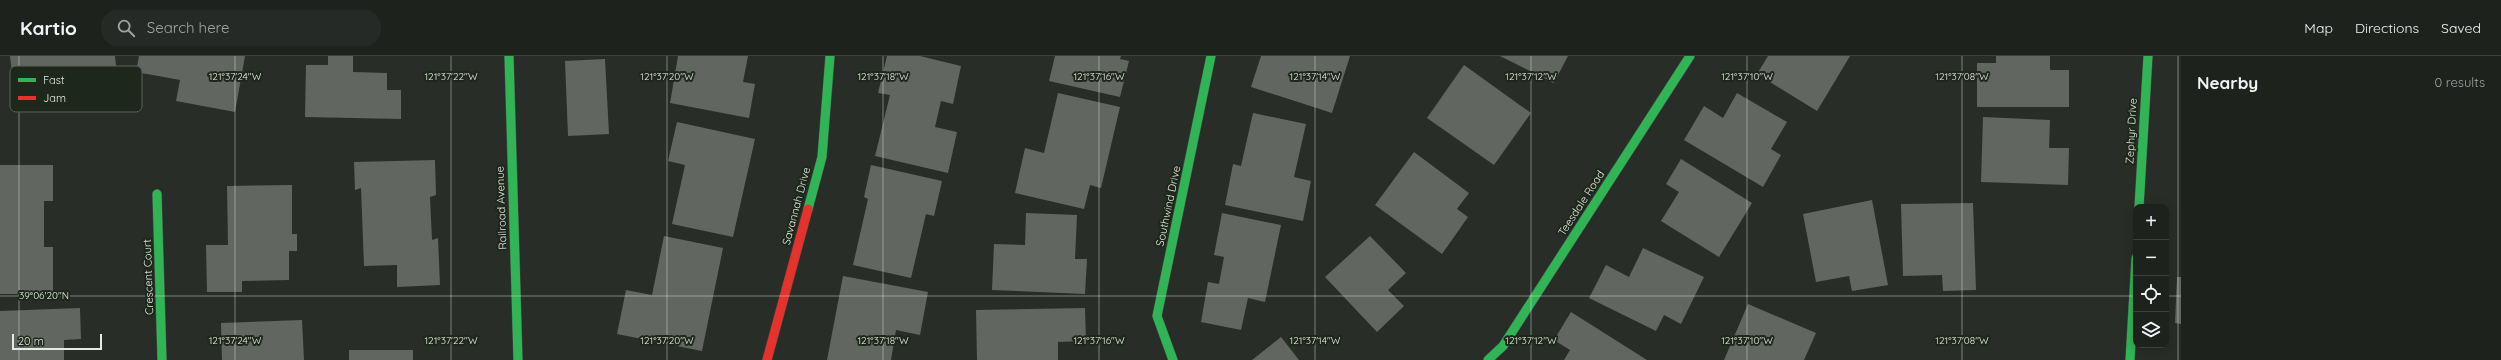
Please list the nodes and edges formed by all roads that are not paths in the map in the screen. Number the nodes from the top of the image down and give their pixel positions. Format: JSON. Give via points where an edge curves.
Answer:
{"nodes":[{"id":1,"x":509,"y":56,"type":"edge"},
{"id":2,"x":830,"y":56,"type":"edge"},
{"id":3,"x":1212,"y":56,"type":"edge"},
{"id":4,"x":1690,"y":56,"type":"edge"},
{"id":5,"x":2148,"y":56,"type":"edge"},
{"id":6,"x":157,"y":194,"type":"dead end"},
{"id":7,"x":2139,"y":204,"type":"edge"},
{"id":8,"x":2135,"y":276,"type":"edge"},
{"id":9,"x":162,"y":360,"type":"edge"},
{"id":10,"x":518,"y":360,"type":"edge"},
{"id":11,"x":767,"y":360,"type":"edge"},
{"id":12,"x":1173,"y":360,"type":"edge"},
{"id":13,"x":1488,"y":360,"type":"edge"},
{"id":14,"x":2130,"y":360,"type":"edge"}],
"edges":[{"from":1,"to":10,"type":"street","name":"Railroad Avenue"},
{"from":2,"to":11,"type":"street","name":"Savannah Drive","via":[[822,157]]},
{"from":3,"to":12,"type":"street","name":"Southwind Drive","via":[[1157,316]]},
{"from":4,"to":13,"type":"street","name":"Teesdale Road","via":[[1503,346]]},
{"from":5,"to":7,"type":"street","name":"Zephyr Drive"},
{"from":6,"to":9,"type":"street","name":"Crescent Court"},
{"from":8,"to":14,"type":"street"}]}
